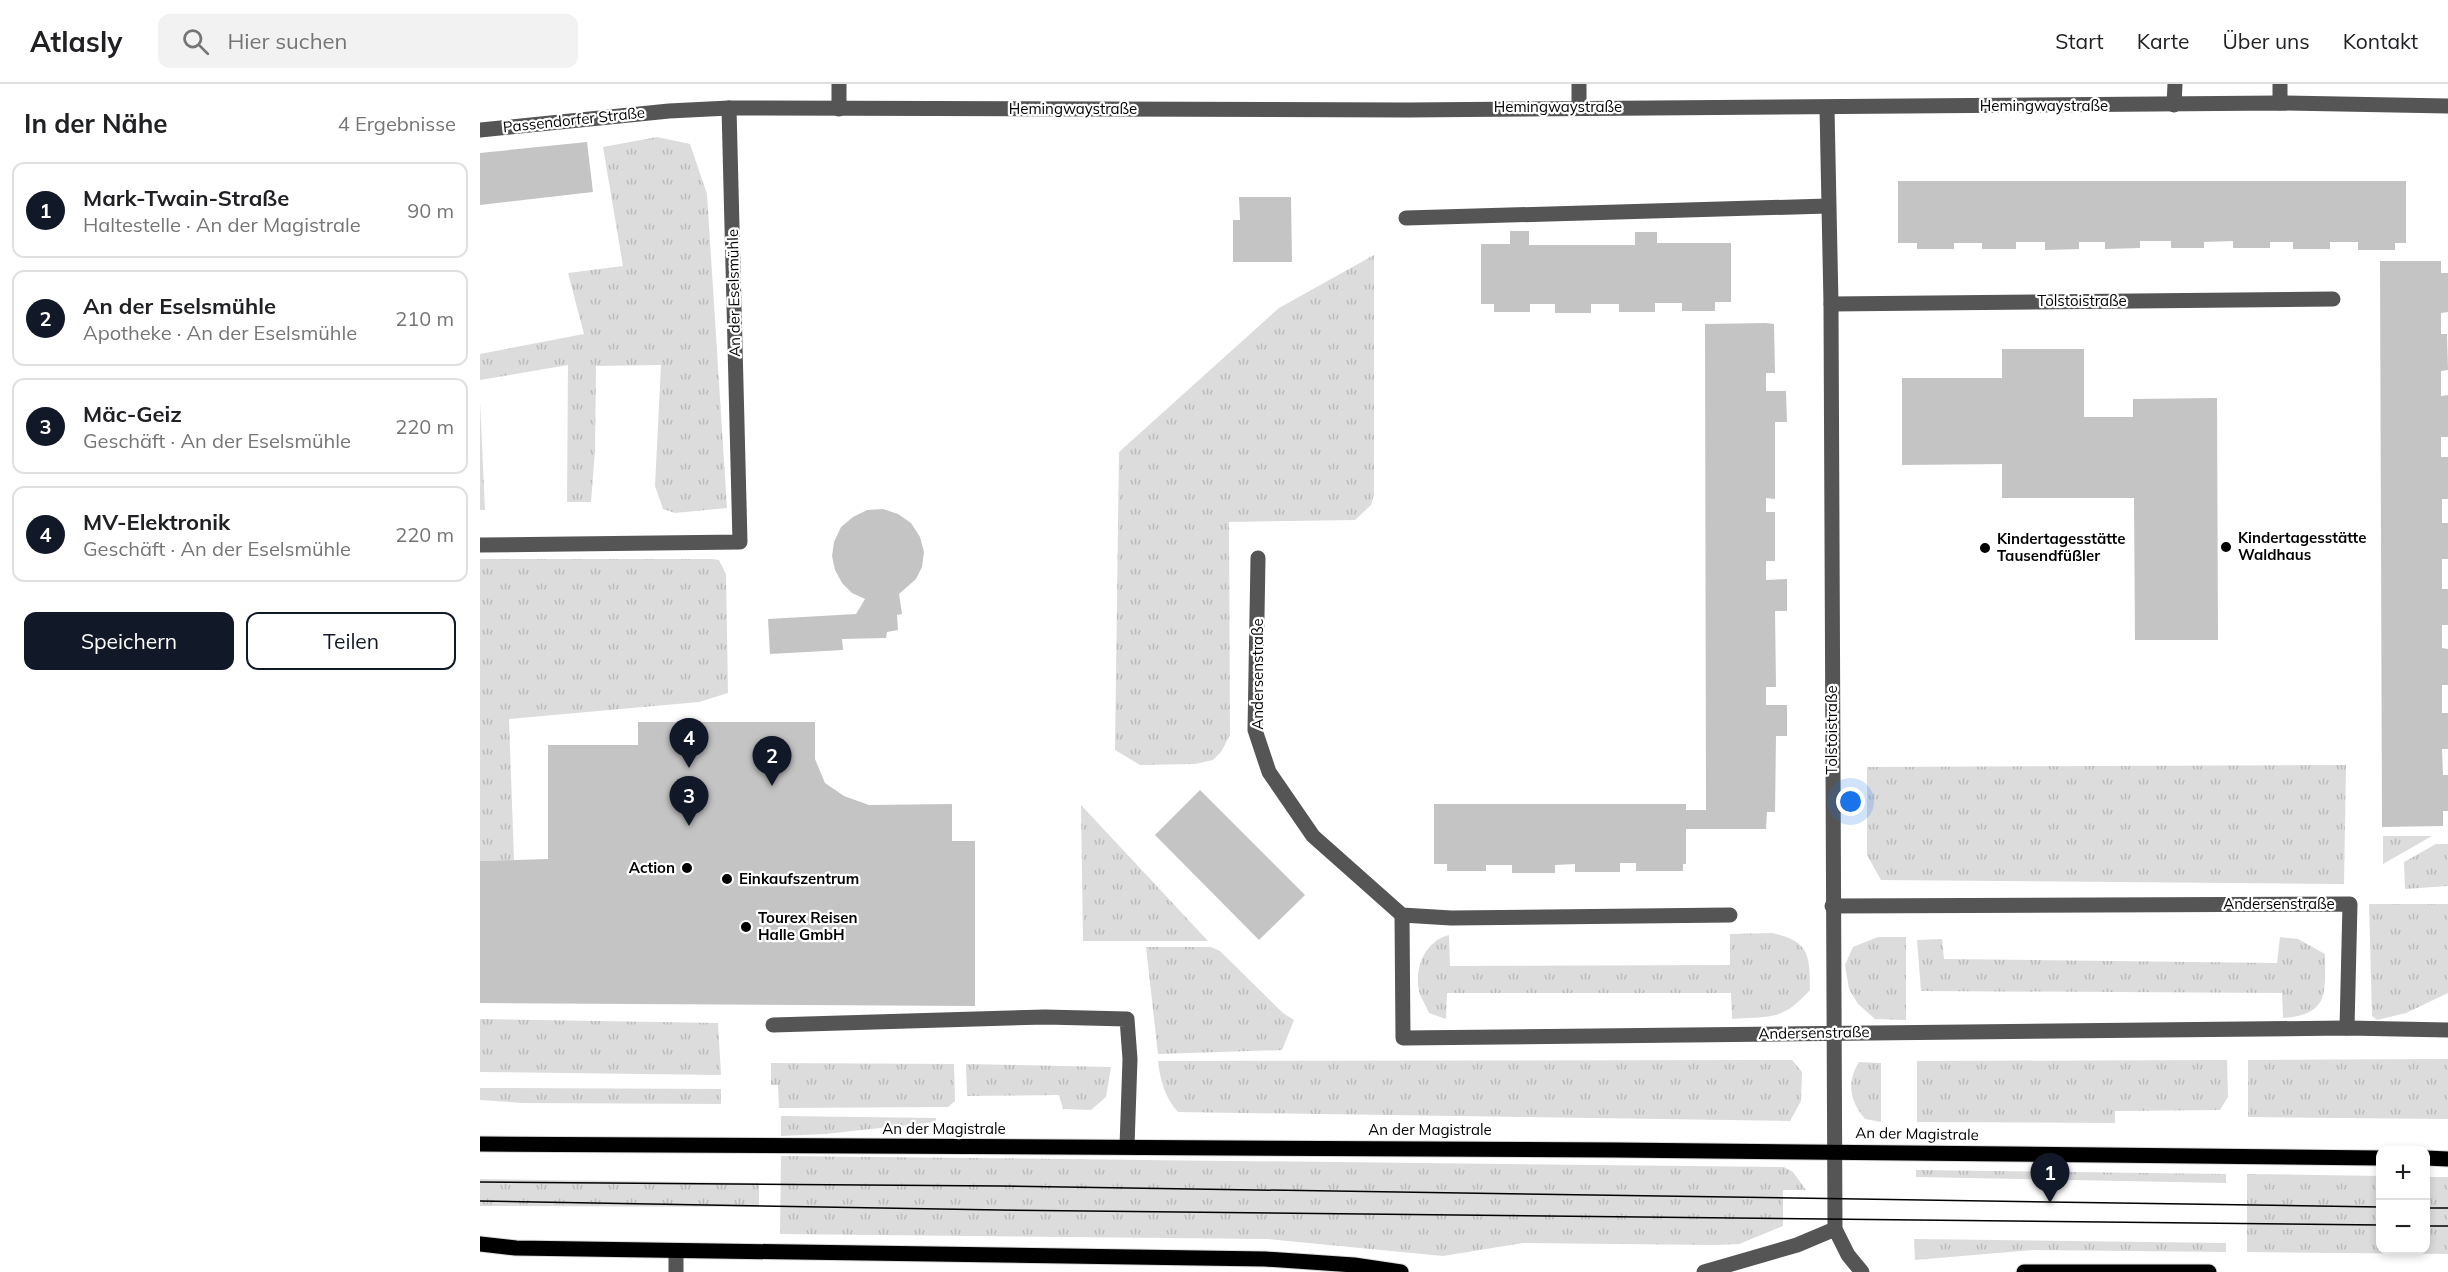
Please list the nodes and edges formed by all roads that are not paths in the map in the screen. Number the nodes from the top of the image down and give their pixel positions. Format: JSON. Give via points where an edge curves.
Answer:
{"nodes":[{"id":1,"x":839,"y":84,"type":"edge"},
{"id":2,"x":1579,"y":84,"type":"edge"},
{"id":3,"x":2175,"y":84,"type":"edge"},
{"id":4,"x":2280,"y":84,"type":"edge"},
{"id":5,"x":2280,"y":103,"type":"junction"},
{"id":6,"x":2174,"y":105,"type":"junction"},
{"id":7,"x":2448,"y":106,"type":"edge"},
{"id":8,"x":1579,"y":107,"type":"junction"},
{"id":9,"x":729,"y":108,"type":"junction"},
{"id":10,"x":1827,"y":108,"type":"junction"},
{"id":11,"x":839,"y":109,"type":"junction"},
{"id":12,"x":669,"y":111,"type":"joint"},
{"id":13,"x":480,"y":130,"type":"edge"},
{"id":14,"x":1828,"y":206,"type":"junction"},
{"id":15,"x":1406,"y":218,"type":"dead end"},
{"id":16,"x":2333,"y":299,"type":"dead end"},
{"id":17,"x":1831,"y":304,"type":"junction"},
{"id":18,"x":480,"y":545,"type":"edge"},
{"id":19,"x":1258,"y":558,"type":"dead end"},
{"id":20,"x":1832,"y":906,"type":"junction"},
{"id":21,"x":1402,"y":915,"type":"junction"},
{"id":22,"x":1730,"y":915,"type":"dead end"},
{"id":23,"x":773,"y":1025,"type":"dead end"},
{"id":24,"x":2347,"y":1028,"type":"junction"},
{"id":25,"x":2448,"y":1030,"type":"edge"},
{"id":26,"x":1834,"y":1033,"type":"junction"},
{"id":27,"x":480,"y":1144,"type":"edge"},
{"id":28,"x":1127,"y":1146,"type":"junction"},
{"id":29,"x":1835,"y":1151,"type":"junction"},
{"id":30,"x":2376,"y":1158,"type":"edge"},
{"id":31,"x":2430,"y":1158,"type":"edge"},
{"id":32,"x":2448,"y":1159,"type":"edge"},
{"id":33,"x":1835,"y":1229,"type":"junction"},
{"id":34,"x":480,"y":1244,"type":"edge"},
{"id":35,"x":676,"y":1251,"type":"junction"},
{"id":36,"x":1265,"y":1266,"type":"edge"},
{"id":37,"x":676,"y":1272,"type":"edge"},
{"id":38,"x":1401,"y":1272,"type":"edge"},
{"id":39,"x":1704,"y":1272,"type":"edge"},
{"id":40,"x":1862,"y":1272,"type":"edge"},
{"id":41,"x":2024,"y":1272,"type":"edge"},
{"id":42,"x":2209,"y":1272,"type":"edge"}],
"edges":[{"from":1,"to":11,"type":"street"},
{"from":2,"to":8,"type":"street"},
{"from":3,"to":6,"type":"street"},
{"from":4,"to":5,"type":"street"},
{"from":5,"to":6,"type":"street","name":"Hemingwaystraße"},
{"from":5,"to":7,"type":"street","name":"Hemingwaystraße"},
{"from":6,"to":10,"type":"street","name":"Hemingwaystraße"},
{"from":8,"to":10,"type":"street","name":"Hemingwaystraße"},
{"from":8,"to":11,"type":"street","name":"Hemingwaystraße"},
{"from":9,"to":11,"type":"street","name":"Hemingwaystraße"},
{"from":9,"to":12,"type":"street","name":"Hemingwaystraße"},
{"from":9,"to":18,"type":"street","name":"An der Eselsmühle","via":[[740,542]]},
{"from":10,"to":14,"type":"street","name":"Tolstoistraße"},
{"from":12,"to":13,"type":"street","name":"Passendorfer Straße"},
{"from":14,"to":15,"type":"street"},
{"from":14,"to":17,"type":"street","name":"Tolstoistraße"},
{"from":16,"to":17,"type":"street","name":"Tolstoistraße"},
{"from":17,"to":20,"type":"street","name":"Tolstoistraße"},
{"from":19,"to":21,"type":"street","name":"Andersenstraße","via":[[1256,730],[1269,772],[1313,836]]},
{"from":20,"to":24,"type":"street","name":"Andersenstraße","via":[[2350,904]]},
{"from":20,"to":26,"type":"street","name":"Tolstoistraße"},
{"from":21,"to":22,"type":"street"},
{"from":21,"to":26,"type":"street","name":"Andersenstraße","via":[[1403,1038]]},
{"from":23,"to":28,"type":"street","via":[[1044,1017],[1127,1019]]},
{"from":24,"to":25,"type":"street","name":"Andersenstraße"},
{"from":24,"to":26,"type":"street","name":"Andersenstraße"},
{"from":26,"to":29,"type":"street","name":"Tolstoistraße"},
{"from":27,"to":28,"type":"main road","name":"An der Magistrale"},
{"from":28,"to":29,"type":"main road","name":"An der Magistrale"},
{"from":29,"to":30,"type":"main road","name":"An der Magistrale"},
{"from":29,"to":33,"type":"street","name":"Tolstoistraße"},
{"from":31,"to":32,"type":"main road"},
{"from":33,"to":39,"type":"street","via":[[1797,1245]]},
{"from":33,"to":40,"type":"street"},
{"from":34,"to":35,"type":"main road"},
{"from":35,"to":36,"type":"main road"},
{"from":35,"to":37,"type":"street"},
{"from":36,"to":38,"type":"main road","via":[[1354,1265]]},
{"from":41,"to":42,"type":"main road"}]}
